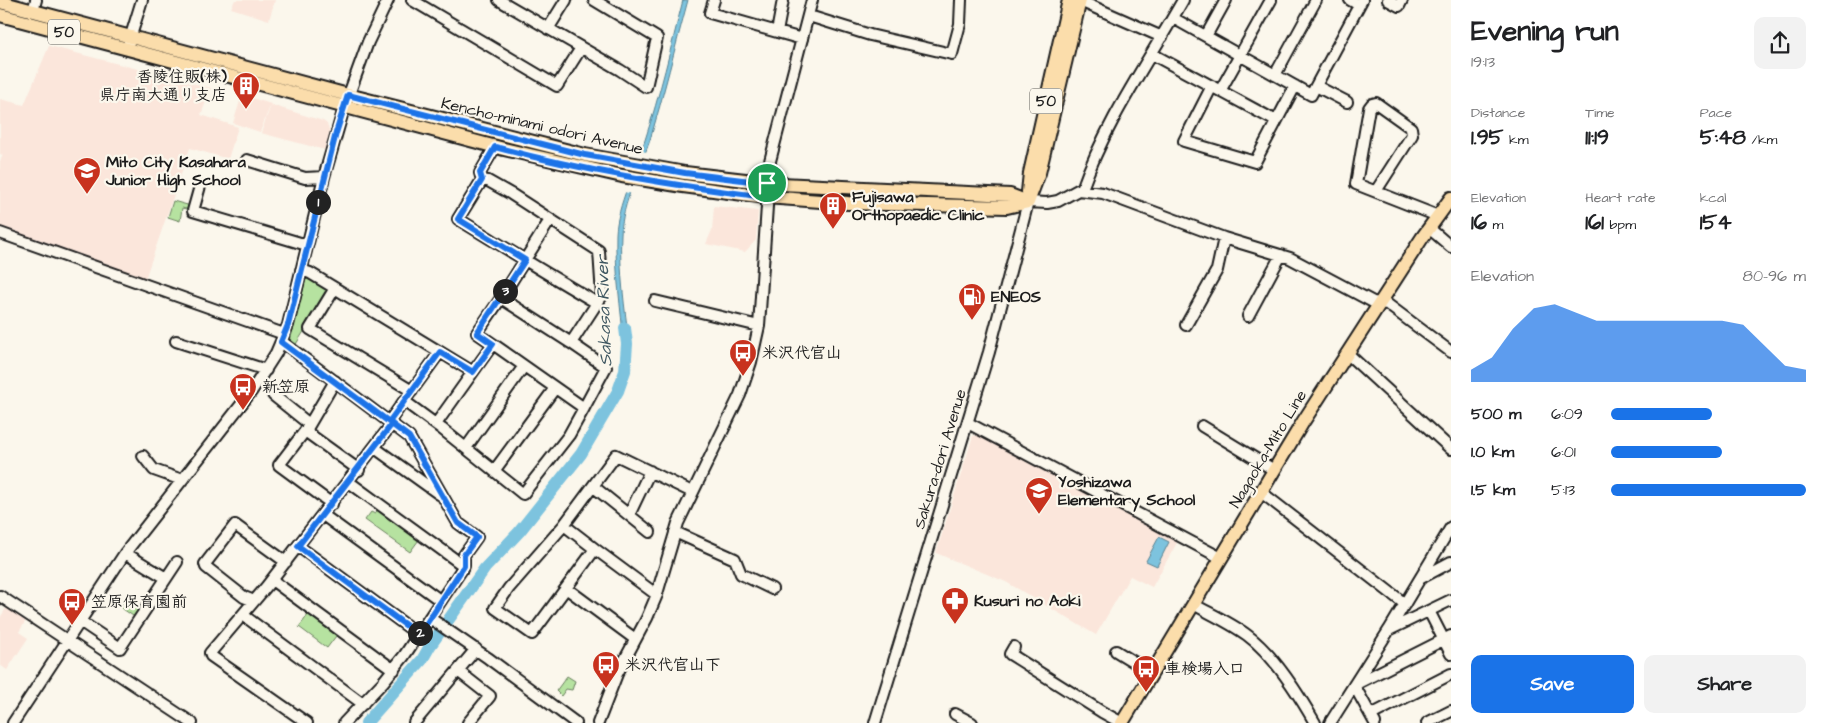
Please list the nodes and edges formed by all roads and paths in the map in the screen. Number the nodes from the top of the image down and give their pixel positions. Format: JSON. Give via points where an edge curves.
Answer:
{"nodes":[{"id":1,"x":142,"y":0,"type":"edge"},
{"id":2,"x":388,"y":0,"type":"edge"},
{"id":3,"x":412,"y":0,"type":"edge"},
{"id":4,"x":499,"y":0,"type":"edge"},
{"id":5,"x":566,"y":0,"type":"edge"},
{"id":6,"x":594,"y":0,"type":"edge"},
{"id":7,"x":714,"y":0,"type":"edge"},
{"id":8,"x":783,"y":0,"type":"edge"},
{"id":9,"x":812,"y":0,"type":"edge"},
{"id":10,"x":961,"y":0,"type":"edge"},
{"id":11,"x":1076,"y":0,"type":"edge"},
{"id":12,"x":1183,"y":0,"type":"edge"},
{"id":13,"x":1226,"y":0,"type":"edge"},
{"id":14,"x":1271,"y":0,"type":"edge"},
{"id":15,"x":1316,"y":0,"type":"edge"},
{"id":16,"x":1388,"y":0,"type":"edge"},
{"id":17,"x":1402,"y":0,"type":"edge"},
{"id":18,"x":0,"y":2,"type":"edge"},
{"id":19,"x":1357,"y":2,"type":"edge"},
{"id":20,"x":607,"y":3,"type":"edge"},
{"id":21,"x":35,"y":6,"type":"edge"},
{"id":22,"x":0,"y":15,"type":"edge"},
{"id":23,"x":808,"y":16,"type":"junction"},
{"id":24,"x":1173,"y":18,"type":"junction"},
{"id":25,"x":548,"y":29,"type":"junction"},
{"id":26,"x":777,"y":32,"type":"junction"},
{"id":27,"x":1206,"y":36,"type":"junction"},
{"id":28,"x":1162,"y":37,"type":"junction"},
{"id":29,"x":802,"y":39,"type":"junction"},
{"id":30,"x":129,"y":42,"type":"junction"},
{"id":31,"x":581,"y":48,"type":"junction"},
{"id":32,"x":1152,"y":54,"type":"junction"},
{"id":33,"x":1240,"y":55,"type":"junction"},
{"id":34,"x":1275,"y":75,"type":"junction"},
{"id":35,"x":1295,"y":86,"type":"junction"},
{"id":36,"x":1316,"y":86,"type":"junction"},
{"id":37,"x":1216,"y":89,"type":"junction"},
{"id":38,"x":348,"y":95,"type":"junction"},
{"id":39,"x":1347,"y":102,"type":"dead end"},
{"id":40,"x":344,"y":108,"type":"junction"},
{"id":41,"x":1276,"y":122,"type":"junction"},
{"id":42,"x":495,"y":147,"type":"junction"},
{"id":43,"x":248,"y":160,"type":"dead end"},
{"id":44,"x":324,"y":177,"type":"junction"},
{"id":45,"x":482,"y":180,"type":"junction"},
{"id":46,"x":767,"y":183,"type":"junction"},
{"id":47,"x":200,"y":186,"type":"dead end"},
{"id":48,"x":1082,"y":190,"type":"junction"},
{"id":49,"x":1376,"y":192,"type":"junction"},
{"id":50,"x":766,"y":197,"type":"junction"},
{"id":51,"x":1451,"y":198,"type":"edge"},
{"id":52,"x":1028,"y":202,"type":"junction"},
{"id":53,"x":1438,"y":216,"type":"junction"},
{"id":54,"x":550,"y":220,"type":"junction"},
{"id":55,"x":1429,"y":228,"type":"junction"},
{"id":56,"x":0,"y":233,"type":"edge"},
{"id":57,"x":1224,"y":238,"type":"junction"},
{"id":58,"x":307,"y":245,"type":"junction"},
{"id":59,"x":1451,"y":247,"type":"edge"},
{"id":60,"x":1281,"y":254,"type":"junction"},
{"id":61,"x":525,"y":260,"type":"junction"},
{"id":62,"x":301,"y":270,"type":"junction"},
{"id":63,"x":335,"y":288,"type":"junction"},
{"id":64,"x":501,"y":298,"type":"junction"},
{"id":65,"x":655,"y":301,"type":"dead end"},
{"id":66,"x":597,"y":303,"type":"junction"},
{"id":67,"x":1379,"y":303,"type":"junction"},
{"id":68,"x":1248,"y":316,"type":"dead end"},
{"id":69,"x":1186,"y":325,"type":"dead end"},
{"id":70,"x":758,"y":326,"type":"junction"},
{"id":71,"x":283,"y":338,"type":"junction"},
{"id":72,"x":176,"y":341,"type":"dead end"},
{"id":73,"x":571,"y":343,"type":"junction"},
{"id":74,"x":493,"y":344,"type":"junction"},
{"id":75,"x":440,"y":352,"type":"junction"},
{"id":76,"x":1451,"y":352,"type":"edge"},
{"id":77,"x":1347,"y":353,"type":"junction"},
{"id":78,"x":524,"y":366,"type":"junction"},
{"id":79,"x":266,"y":370,"type":"junction"},
{"id":80,"x":473,"y":372,"type":"junction"},
{"id":81,"x":335,"y":382,"type":"junction"},
{"id":82,"x":555,"y":388,"type":"junction"},
{"id":83,"x":412,"y":391,"type":"junction"},
{"id":84,"x":273,"y":394,"type":"dead end"},
{"id":85,"x":404,"y":401,"type":"junction"},
{"id":86,"x":584,"y":408,"type":"junction"},
{"id":87,"x":391,"y":423,"type":"junction"},
{"id":88,"x":968,"y":423,"type":"junction"},
{"id":89,"x":436,"y":424,"type":"junction"},
{"id":90,"x":1202,"y":426,"type":"dead end"},
{"id":91,"x":307,"y":427,"type":"junction"},
{"id":92,"x":375,"y":448,"type":"junction"},
{"id":93,"x":466,"y":448,"type":"junction"},
{"id":94,"x":1451,"y":449,"type":"edge"},
{"id":95,"x":143,"y":456,"type":"dead end"},
{"id":96,"x":358,"y":470,"type":"junction"},
{"id":97,"x":1274,"y":470,"type":"junction"},
{"id":98,"x":494,"y":471,"type":"junction"},
{"id":99,"x":650,"y":471,"type":"junction"},
{"id":100,"x":182,"y":480,"type":"junction"},
{"id":101,"x":349,"y":482,"type":"junction"},
{"id":102,"x":594,"y":487,"type":"junction"},
{"id":103,"x":692,"y":492,"type":"junction"},
{"id":104,"x":1261,"y":492,"type":"junction"},
{"id":105,"x":443,"y":496,"type":"junction"},
{"id":106,"x":332,"y":504,"type":"junction"},
{"id":107,"x":323,"y":515,"type":"junction"},
{"id":108,"x":629,"y":515,"type":"junction"},
{"id":109,"x":564,"y":525,"type":"junction"},
{"id":110,"x":1451,"y":527,"type":"edge"},
{"id":111,"x":650,"y":532,"type":"dead end"},
{"id":112,"x":675,"y":532,"type":"junction"},
{"id":113,"x":298,"y":546,"type":"junction"},
{"id":114,"x":595,"y":549,"type":"junction"},
{"id":115,"x":125,"y":553,"type":"junction"},
{"id":116,"x":1221,"y":558,"type":"junction"},
{"id":117,"x":177,"y":562,"type":"dead end"},
{"id":118,"x":286,"y":562,"type":"junction"},
{"id":119,"x":1451,"y":562,"type":"edge"},
{"id":120,"x":464,"y":566,"type":"junction"},
{"id":121,"x":166,"y":578,"type":"junction"},
{"id":122,"x":1420,"y":578,"type":"junction"},
{"id":123,"x":272,"y":580,"type":"junction"},
{"id":124,"x":566,"y":588,"type":"junction"},
{"id":125,"x":772,"y":589,"type":"dead end"},
{"id":126,"x":657,"y":595,"type":"junction"},
{"id":127,"x":0,"y":596,"type":"edge"},
{"id":128,"x":1451,"y":600,"type":"edge"},
{"id":129,"x":254,"y":601,"type":"junction"},
{"id":130,"x":441,"y":601,"type":"junction"},
{"id":131,"x":1194,"y":604,"type":"junction"},
{"id":132,"x":1405,"y":604,"type":"junction"},
{"id":133,"x":1429,"y":611,"type":"junction"},
{"id":134,"x":242,"y":615,"type":"junction"},
{"id":135,"x":433,"y":619,"type":"junction"},
{"id":136,"x":80,"y":621,"type":"junction"},
{"id":137,"x":1389,"y":630,"type":"junction"},
{"id":138,"x":419,"y":635,"type":"junction"},
{"id":139,"x":1447,"y":638,"type":"edge"},
{"id":140,"x":635,"y":639,"type":"junction"},
{"id":141,"x":67,"y":641,"type":"junction"},
{"id":142,"x":1014,"y":647,"type":"dead end"},
{"id":143,"x":476,"y":649,"type":"junction"},
{"id":144,"x":1116,"y":651,"type":"dead end"},
{"id":145,"x":1451,"y":654,"type":"edge"},
{"id":146,"x":394,"y":670,"type":"junction"},
{"id":147,"x":458,"y":671,"type":"junction"},
{"id":148,"x":1152,"y":673,"type":"junction"},
{"id":149,"x":1451,"y":674,"type":"edge"},
{"id":150,"x":1354,"y":685,"type":"junction"},
{"id":151,"x":363,"y":704,"type":"junction"},
{"id":152,"x":1451,"y":711,"type":"edge"},
{"id":153,"x":955,"y":714,"type":"dead end"},
{"id":154,"x":1373,"y":719,"type":"edge"},
{"id":155,"x":13,"y":723,"type":"edge"},
{"id":156,"x":192,"y":723,"type":"edge"},
{"id":157,"x":307,"y":723,"type":"edge"},
{"id":158,"x":344,"y":723,"type":"edge"},
{"id":159,"x":414,"y":723,"type":"edge"},
{"id":160,"x":468,"y":723,"type":"edge"},
{"id":161,"x":576,"y":723,"type":"edge"},
{"id":162,"x":598,"y":723,"type":"edge"},
{"id":163,"x":875,"y":723,"type":"edge"},
{"id":164,"x":972,"y":723,"type":"edge"},
{"id":165,"x":1122,"y":723,"type":"edge"},
{"id":166,"x":1316,"y":723,"type":"edge"},
{"id":167,"x":1330,"y":723,"type":"edge"},
{"id":168,"x":1427,"y":723,"type":"edge"}],
"edges":[{"from":1,"to":30,"type":"street"},
{"from":2,"to":38,"type":"street"},
{"from":3,"to":31,"type":"street","via":[[557,86]]},
{"from":4,"to":25,"type":"street"},
{"from":5,"to":25,"type":"street"},
{"from":6,"to":20,"type":"street"},
{"from":7,"to":26,"type":"street","via":[[710,14]]},
{"from":8,"to":26,"type":"street"},
{"from":9,"to":23,"type":"street"},
{"from":10,"to":23,"type":"street","via":[[960,24],[952,54],[870,35]]},
{"from":11,"to":28,"type":"street"},
{"from":11,"to":52,"type":"main road","name":"Sakura-dori Avenue","number":"50","via":[[1030,173]]},
{"from":12,"to":24,"type":"street"},
{"from":13,"to":27,"type":"street"},
{"from":14,"to":33,"type":"street"},
{"from":15,"to":34,"type":"street"},
{"from":16,"to":17,"type":"street","via":[[1399,6]]},
{"from":18,"to":21,"type":"main road","name":"Kencho-minami odori Avenue","number":"50"},
{"from":19,"to":36,"type":"street"},
{"from":20,"to":31,"type":"street","via":[[657,38],[646,87]]},
{"from":21,"to":30,"type":"main road","name":"Kencho-minami odori Avenue","number":"50"},
{"from":22,"to":30,"type":"main road","name":"Kencho-minami odori Avenue","number":"50"},
{"from":23,"to":29,"type":"street"},
{"from":24,"to":27,"type":"street"},
{"from":24,"to":28,"type":"street"},
{"from":25,"to":31,"type":"street"},
{"from":26,"to":29,"type":"street"},
{"from":27,"to":33,"type":"street"},
{"from":28,"to":32,"type":"street"},
{"from":29,"to":46,"type":"street"},
{"from":30,"to":38,"type":"main road","name":"Kencho-minami odori Avenue","number":"50"},
{"from":30,"to":40,"type":"main road","name":"Kencho-minami odori Avenue","number":"50"},
{"from":32,"to":37,"type":"street"},
{"from":32,"to":48,"type":"street","via":[[1108,130]]},
{"from":33,"to":34,"type":"street"},
{"from":33,"to":37,"type":"street"},
{"from":34,"to":35,"type":"street"},
{"from":35,"to":36,"type":"street","via":[[1311,95]]},
{"from":35,"to":41,"type":"street"},
{"from":36,"to":39,"type":"street"},
{"from":37,"to":41,"type":"street"},
{"from":37,"to":41,"type":"street","via":[[1184,141],[1255,162]]},
{"from":38,"to":40,"type":"street"},
{"from":38,"to":46,"type":"main road","name":"Kencho-minami odori Avenue","number":"50","via":[[624,163]]},
{"from":40,"to":42,"type":"main road","name":"Kencho-minami odori Avenue","number":"50"},
{"from":40,"to":44,"type":"street"},
{"from":42,"to":45,"type":"street","via":[[480,173]]},
{"from":42,"to":50,"type":"main road","name":"Kencho-minami odori Avenue","number":"50","via":[[643,180]]},
{"from":43,"to":44,"type":"street","via":[[305,178]]},
{"from":44,"to":58,"type":"street"},
{"from":45,"to":54,"type":"street","via":[[511,194]]},
{"from":45,"to":61,"type":"street","via":[[458,219]]},
{"from":46,"to":50,"type":"street"},
{"from":46,"to":52,"type":"main road","name":"Kencho-minami odori Avenue","number":"50","via":[[1010,195]]},
{"from":47,"to":58,"type":"street","via":[[194,211]]},
{"from":48,"to":52,"type":"street","via":[[1058,201]]},
{"from":48,"to":57,"type":"street","via":[[1103,193]]},
{"from":49,"to":49,"type":"street","via":[[1356,184],[1372,104],[1411,128],[1412,135]]},
{"from":49,"to":53,"type":"street"},
{"from":50,"to":52,"type":"main road","name":"Kencho-minami odori Avenue","number":"50","via":[[848,203],[1007,207]]},
{"from":50,"to":70,"type":"street"},
{"from":51,"to":53,"type":"main road","name":"Nagaoka-Mito Line"},
{"from":52,"to":88,"type":"street","name":"Sakura-dori Avenue"},
{"from":53,"to":55,"type":"main road","name":"Nagaoka-Mito Line"},
{"from":54,"to":61,"type":"street"},
{"from":54,"to":66,"type":"street","via":[[599,251],[602,296]]},
{"from":55,"to":59,"type":"street"},
{"from":55,"to":67,"type":"main road","name":"Nagaoka-Mito Line"},
{"from":56,"to":71,"type":"street"},
{"from":57,"to":60,"type":"street"},
{"from":57,"to":69,"type":"street","via":[[1217,270]]},
{"from":58,"to":62,"type":"street"},
{"from":60,"to":67,"type":"street"},
{"from":60,"to":68,"type":"street"},
{"from":61,"to":64,"type":"street"},
{"from":61,"to":66,"type":"street"},
{"from":62,"to":63,"type":"street"},
{"from":62,"to":71,"type":"street"},
{"from":63,"to":75,"type":"street"},
{"from":63,"to":83,"type":"street","via":[[310,330]]},
{"from":64,"to":73,"type":"street"},
{"from":64,"to":74,"type":"street","via":[[477,333]]},
{"from":65,"to":70,"type":"street"},
{"from":66,"to":73,"type":"street"},
{"from":67,"to":76,"type":"street","via":[[1387,304]]},
{"from":67,"to":77,"type":"main road","name":"Nagaoka-Mito Line"},
{"from":70,"to":103,"type":"street","via":[[740,395]]},
{"from":71,"to":79,"type":"street"},
{"from":71,"to":81,"type":"street"},
{"from":72,"to":79,"type":"street"},
{"from":73,"to":86,"type":"street","via":[[606,366]]},
{"from":74,"to":78,"type":"street"},
{"from":74,"to":80,"type":"street"},
{"from":75,"to":80,"type":"street"},
{"from":75,"to":83,"type":"street"},
{"from":77,"to":94,"type":"street"},
{"from":77,"to":97,"type":"main road","name":"Nagaoka-Mito Line"},
{"from":78,"to":82,"type":"street"},
{"from":78,"to":93,"type":"street"},
{"from":79,"to":100,"type":"street"},
{"from":80,"to":89,"type":"street"},
{"from":81,"to":87,"type":"street"},
{"from":81,"to":91,"type":"street"},
{"from":82,"to":86,"type":"street"},
{"from":82,"to":98,"type":"street"},
{"from":83,"to":85,"type":"street"},
{"from":84,"to":91,"type":"street"},
{"from":85,"to":87,"type":"street"},
{"from":85,"to":89,"type":"street"},
{"from":86,"to":98,"type":"street","via":[[570,435],[523,494]]},
{"from":87,"to":92,"type":"street"},
{"from":87,"to":105,"type":"street","via":[[409,437]]},
{"from":88,"to":116,"type":"street"},
{"from":88,"to":163,"type":"street","name":"Sakura-dori Avenue"},
{"from":89,"to":93,"type":"street"},
{"from":90,"to":97,"type":"street"},
{"from":91,"to":96,"type":"street"},
{"from":91,"to":106,"type":"street","via":[[279,465]]},
{"from":92,"to":96,"type":"street"},
{"from":92,"to":105,"type":"street"},
{"from":93,"to":98,"type":"street"},
{"from":95,"to":100,"type":"street","via":[[154,470]]},
{"from":96,"to":101,"type":"street"},
{"from":97,"to":104,"type":"main road","name":"Nagaoka-Mito Line"},
{"from":99,"to":102,"type":"street","via":[[616,455]]},
{"from":99,"to":103,"type":"street"},
{"from":99,"to":108,"type":"street"},
{"from":100,"to":115,"type":"street"},
{"from":101,"to":106,"type":"street"},
{"from":101,"to":120,"type":"street"},
{"from":102,"to":108,"type":"street"},
{"from":102,"to":109,"type":"street"},
{"from":103,"to":112,"type":"street"},
{"from":104,"to":116,"type":"main road","name":"Nagaoka-Mito Line"},
{"from":104,"to":132,"type":"street"},
{"from":105,"to":120,"type":"street","via":[[458,523],[477,537],[464,555]]},
{"from":106,"to":107,"type":"street"},
{"from":107,"to":113,"type":"street"},
{"from":107,"to":130,"type":"street"},
{"from":108,"to":111,"type":"street"},
{"from":109,"to":114,"type":"street"},
{"from":109,"to":124,"type":"street","via":[[495,608],[532,634]]},
{"from":110,"to":122,"type":"street"},
{"from":112,"to":125,"type":"street","via":[[735,560],[741,574]]},
{"from":112,"to":126,"type":"street"},
{"from":113,"to":118,"type":"street"},
{"from":113,"to":138,"type":"street"},
{"from":114,"to":124,"type":"street"},
{"from":114,"to":126,"type":"street"},
{"from":115,"to":121,"type":"street"},
{"from":115,"to":136,"type":"street"},
{"from":116,"to":131,"type":"main road","name":"Nagaoka-Mito Line"},
{"from":117,"to":121,"type":"street"},
{"from":118,"to":123,"type":"street"},
{"from":118,"to":129,"type":"street","via":[[235,525],[205,564],[244,598]]},
{"from":119,"to":122,"type":"street"},
{"from":120,"to":130,"type":"street"},
{"from":121,"to":136,"type":"street","via":[[120,648]]},
{"from":122,"to":132,"type":"street"},
{"from":123,"to":129,"type":"street"},
{"from":123,"to":146,"type":"street"},
{"from":124,"to":140,"type":"street"},
{"from":126,"to":140,"type":"street"},
{"from":127,"to":141,"type":"street"},
{"from":128,"to":133,"type":"street"},
{"from":129,"to":134,"type":"street"},
{"from":130,"to":135,"type":"street"},
{"from":131,"to":148,"type":"main road","name":"Nagaoka-Mito Line"},
{"from":131,"to":166,"type":"street","via":[[1256,643],[1291,685]]},
{"from":132,"to":137,"type":"street"},
{"from":133,"to":137,"type":"street"},
{"from":133,"to":139,"type":"street"},
{"from":134,"to":151,"type":"street"},
{"from":134,"to":157,"type":"street","via":[[210,653],[211,656]]},
{"from":135,"to":138,"type":"street"},
{"from":135,"to":143,"type":"street"},
{"from":136,"to":141,"type":"street"},
{"from":137,"to":150,"type":"street"},
{"from":138,"to":146,"type":"street"},
{"from":139,"to":145,"type":"street"},
{"from":139,"to":150,"type":"street"},
{"from":140,"to":162,"type":"street"},
{"from":141,"to":155,"type":"street"},
{"from":141,"to":156,"type":"street"},
{"from":142,"to":165,"type":"street","via":[[1010,654]]},
{"from":143,"to":147,"type":"street"},
{"from":143,"to":161,"type":"street"},
{"from":144,"to":148,"type":"street"},
{"from":146,"to":151,"type":"street"},
{"from":147,"to":159,"type":"street"},
{"from":147,"to":160,"type":"street","via":[[490,696]]},
{"from":148,"to":165,"type":"main road","name":"Nagaoka-Mito Line"},
{"from":149,"to":154,"type":"street"},
{"from":150,"to":154,"type":"street"},
{"from":150,"to":167,"type":"street"},
{"from":151,"to":158,"type":"street"},
{"from":152,"to":168,"type":"street"},
{"from":153,"to":164,"type":"street"}]}
